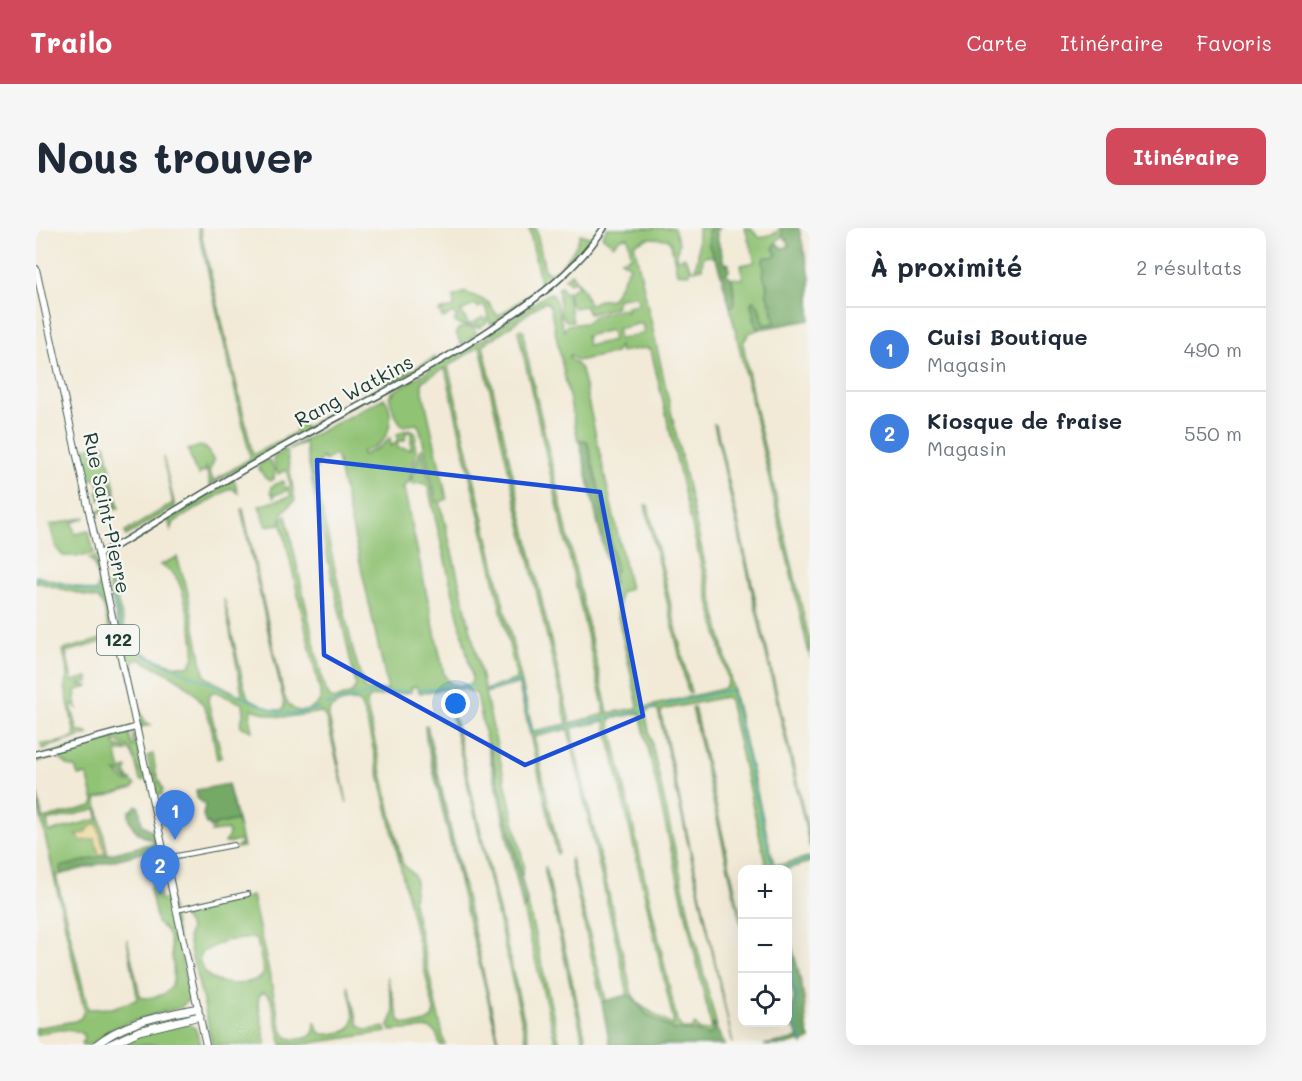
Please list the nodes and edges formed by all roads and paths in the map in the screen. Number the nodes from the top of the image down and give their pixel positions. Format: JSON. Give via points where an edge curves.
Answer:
{"nodes":[{"id":1,"x":604,"y":228,"type":"edge"},
{"id":2,"x":36,"y":269,"type":"edge"},
{"id":3,"x":98,"y":554,"type":"junction"},
{"id":4,"x":137,"y":727,"type":"junction"},
{"id":5,"x":36,"y":753,"type":"edge"},
{"id":6,"x":234,"y":845,"type":"dead end"},
{"id":7,"x":166,"y":858,"type":"junction"},
{"id":8,"x":248,"y":894,"type":"dead end"},
{"id":9,"x":177,"y":910,"type":"junction"},
{"id":10,"x":199,"y":1012,"type":"junction"},
{"id":11,"x":96,"y":1045,"type":"edge"},
{"id":12,"x":109,"y":1045,"type":"edge"},
{"id":13,"x":206,"y":1045,"type":"edge"}],
"edges":[{"from":1,"to":3,"type":"street","name":"Rang Watkins","via":[[552,287],[472,342]]},
{"from":2,"to":3,"type":"main road","name":"Rue Saint-Pierre","number":"122"},
{"from":3,"to":4,"type":"main road","name":"Rue Saint-Pierre","number":"122"},
{"from":4,"to":5,"type":"street"},
{"from":4,"to":7,"type":"main road","name":"Rue Saint-Pierre","number":"122"},
{"from":6,"to":7,"type":"street"},
{"from":7,"to":9,"type":"main road","name":"Rue Saint-Pierre","number":"122"},
{"from":8,"to":9,"type":"street"},
{"from":9,"to":10,"type":"main road","name":"Rue Saint-Pierre","number":"122"},
{"from":10,"to":11,"type":"highway","via":[[131,1025]]},
{"from":10,"to":12,"type":"highway"},
{"from":10,"to":13,"type":"main road","name":"Rue Saint-Pierre","number":"122"}]}
